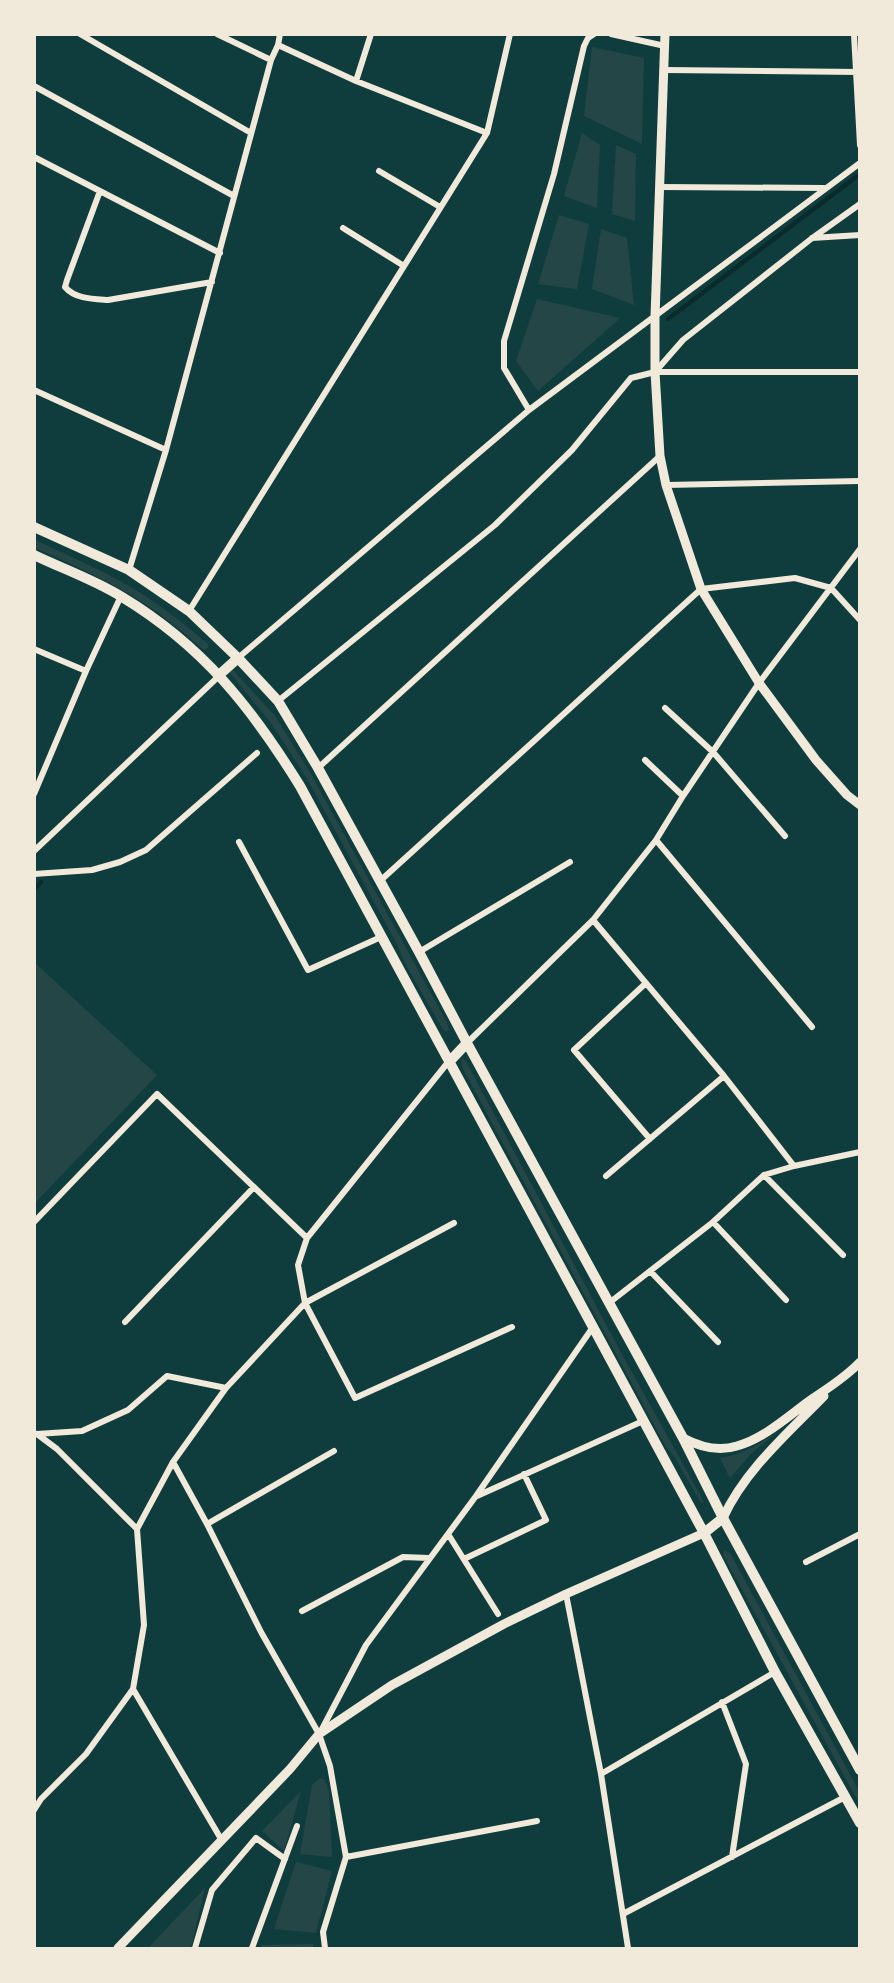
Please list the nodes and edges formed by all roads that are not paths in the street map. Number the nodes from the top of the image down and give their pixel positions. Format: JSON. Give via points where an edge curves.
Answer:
{"nodes":[{"id":1,"x":80,"y":34,"type":"edge"},
{"id":2,"x":218,"y":34,"type":"edge"},
{"id":3,"x":280,"y":34,"type":"edge"},
{"id":4,"x":371,"y":34,"type":"edge"},
{"id":5,"x":510,"y":34,"type":"edge"},
{"id":6,"x":594,"y":34,"type":"edge"},
{"id":7,"x":610,"y":34,"type":"edge"},
{"id":8,"x":665,"y":34,"type":"edge"},
{"id":9,"x":854,"y":34,"type":"edge"},
{"id":10,"x":278,"y":45,"type":"junction"},
{"id":11,"x":665,"y":46,"type":"junction"},
{"id":12,"x":271,"y":60,"type":"junction"},
{"id":13,"x":664,"y":70,"type":"junction"},
{"id":14,"x":857,"y":72,"type":"edge"},
{"id":15,"x":356,"y":81,"type":"junction"},
{"id":16,"x":34,"y":86,"type":"edge"},
{"id":17,"x":251,"y":133,"type":"junction"},
{"id":18,"x":487,"y":133,"type":"junction"},
{"id":19,"x":860,"y":145,"type":"edge"},
{"id":20,"x":34,"y":157,"type":"edge"},
{"id":21,"x":860,"y":163,"type":"edge"},
{"id":22,"x":379,"y":171,"type":"dead end"},
{"id":23,"x":660,"y":187,"type":"junction"},
{"id":24,"x":824,"y":188,"type":"junction"},
{"id":25,"x":100,"y":191,"type":"junction"},
{"id":26,"x":234,"y":196,"type":"junction"},
{"id":27,"x":860,"y":204,"type":"edge"},
{"id":28,"x":440,"y":207,"type":"junction"},
{"id":29,"x":343,"y":228,"type":"dead end"},
{"id":30,"x":860,"y":235,"type":"edge"},
{"id":31,"x":811,"y":238,"type":"junction"},
{"id":32,"x":220,"y":253,"type":"junction"},
{"id":33,"x":404,"y":266,"type":"junction"},
{"id":34,"x":212,"y":282,"type":"junction"},
{"id":35,"x":655,"y":317,"type":"junction"},
{"id":36,"x":655,"y":372,"type":"junction"},
{"id":37,"x":860,"y":372,"type":"edge"},
{"id":38,"x":34,"y":390,"type":"edge"},
{"id":39,"x":529,"y":410,"type":"junction"},
{"id":40,"x":166,"y":450,"type":"junction"},
{"id":41,"x":660,"y":456,"type":"junction"},
{"id":42,"x":860,"y":481,"type":"edge"},
{"id":43,"x":666,"y":485,"type":"junction"},
{"id":44,"x":34,"y":527,"type":"edge"},
{"id":45,"x":860,"y":549,"type":"edge"},
{"id":46,"x":34,"y":555,"type":"edge"},
{"id":47,"x":129,"y":570,"type":"junction"},
{"id":48,"x":831,"y":588,"type":"junction"},
{"id":49,"x":701,"y":589,"type":"junction"},
{"id":50,"x":121,"y":596,"type":"junction"},
{"id":51,"x":189,"y":611,"type":"junction"},
{"id":52,"x":860,"y":620,"type":"edge"},
{"id":53,"x":34,"y":649,"type":"edge"},
{"id":54,"x":238,"y":658,"type":"junction"},
{"id":55,"x":86,"y":671,"type":"junction"},
{"id":56,"x":219,"y":675,"type":"junction"},
{"id":57,"x":759,"y":683,"type":"junction"},
{"id":58,"x":278,"y":701,"type":"junction"},
{"id":59,"x":665,"y":708,"type":"dead end"},
{"id":60,"x":713,"y":752,"type":"junction"},
{"id":61,"x":257,"y":753,"type":"dead end"},
{"id":62,"x":645,"y":760,"type":"dead end"},
{"id":63,"x":318,"y":768,"type":"junction"},
{"id":64,"x":34,"y":794,"type":"edge"},
{"id":65,"x":683,"y":796,"type":"junction"},
{"id":66,"x":860,"y":805,"type":"edge"},
{"id":67,"x":786,"y":836,"type":"dead end"},
{"id":68,"x":656,"y":840,"type":"junction"},
{"id":69,"x":239,"y":842,"type":"dead end"},
{"id":70,"x":34,"y":851,"type":"edge"},
{"id":71,"x":570,"y":862,"type":"dead end"},
{"id":72,"x":34,"y":874,"type":"edge"},
{"id":73,"x":380,"y":881,"type":"junction"},
{"id":74,"x":593,"y":920,"type":"junction"},
{"id":75,"x":381,"y":937,"type":"junction"},
{"id":76,"x":419,"y":952,"type":"junction"},
{"id":77,"x":646,"y":983,"type":"junction"},
{"id":78,"x":812,"y":1027,"type":"dead end"},
{"id":79,"x":467,"y":1043,"type":"junction"},
{"id":80,"x":450,"y":1061,"type":"junction"},
{"id":81,"x":724,"y":1076,"type":"junction"},
{"id":82,"x":650,"y":1139,"type":"junction"},
{"id":83,"x":860,"y":1152,"type":"edge"},
{"id":84,"x":794,"y":1166,"type":"junction"},
{"id":85,"x":764,"y":1175,"type":"junction"},
{"id":86,"x":606,"y":1176,"type":"dead end"},
{"id":87,"x":254,"y":1187,"type":"junction"},
{"id":88,"x":34,"y":1222,"type":"edge"},
{"id":89,"x":713,"y":1222,"type":"junction"},
{"id":90,"x":454,"y":1223,"type":"dead end"},
{"id":91,"x":307,"y":1238,"type":"junction"},
{"id":92,"x":843,"y":1255,"type":"dead end"},
{"id":93,"x":650,"y":1271,"type":"junction"},
{"id":94,"x":786,"y":1300,"type":"dead end"},
{"id":95,"x":305,"y":1303,"type":"junction"},
{"id":96,"x":608,"y":1304,"type":"junction"},
{"id":97,"x":126,"y":1322,"type":"dead end"},
{"id":98,"x":512,"y":1327,"type":"dead end"},
{"id":99,"x":593,"y":1327,"type":"junction"},
{"id":100,"x":718,"y":1342,"type":"dead end"},
{"id":101,"x":858,"y":1367,"type":"edge"},
{"id":102,"x":843,"y":1377,"type":"junction"},
{"id":103,"x":226,"y":1388,"type":"junction"},
{"id":104,"x":643,"y":1420,"type":"junction"},
{"id":105,"x":36,"y":1432,"type":"edge"},
{"id":106,"x":683,"y":1438,"type":"junction"},
{"id":107,"x":334,"y":1451,"type":"dead end"},
{"id":108,"x":173,"y":1461,"type":"junction"},
{"id":109,"x":524,"y":1474,"type":"junction"},
{"id":110,"x":476,"y":1496,"type":"junction"},
{"id":111,"x":723,"y":1518,"type":"junction"},
{"id":112,"x":207,"y":1524,"type":"junction"},
{"id":113,"x":137,"y":1529,"type":"junction"},
{"id":114,"x":704,"y":1533,"type":"junction"},
{"id":115,"x":448,"y":1534,"type":"junction"},
{"id":116,"x":860,"y":1534,"type":"edge"},
{"id":117,"x":429,"y":1558,"type":"junction"},
{"id":118,"x":464,"y":1559,"type":"junction"},
{"id":119,"x":806,"y":1562,"type":"dead end"},
{"id":120,"x":566,"y":1594,"type":"junction"},
{"id":121,"x":302,"y":1611,"type":"dead end"},
{"id":122,"x":498,"y":1614,"type":"dead end"},
{"id":123,"x":775,"y":1672,"type":"junction"},
{"id":124,"x":133,"y":1689,"type":"junction"},
{"id":125,"x":722,"y":1702,"type":"junction"},
{"id":126,"x":319,"y":1734,"type":"junction"},
{"id":127,"x":860,"y":1770,"type":"edge"},
{"id":128,"x":601,"y":1774,"type":"junction"},
{"id":129,"x":845,"y":1797,"type":"junction"},
{"id":130,"x":34,"y":1810,"type":"edge"},
{"id":131,"x":537,"y":1821,"type":"dead end"},
{"id":132,"x":860,"y":1823,"type":"edge"},
{"id":133,"x":297,"y":1826,"type":"dead end"},
{"id":134,"x":221,"y":1839,"type":"junction"},
{"id":135,"x":346,"y":1857,"type":"junction"},
{"id":136,"x":732,"y":1857,"type":"junction"},
{"id":137,"x":285,"y":1858,"type":"junction"},
{"id":138,"x":623,"y":1914,"type":"junction"},
{"id":139,"x":118,"y":1948,"type":"edge"},
{"id":140,"x":195,"y":1948,"type":"edge"},
{"id":141,"x":252,"y":1948,"type":"edge"},
{"id":142,"x":325,"y":1948,"type":"edge"},
{"id":143,"x":628,"y":1948,"type":"edge"}],
"edges":[{"from":1,"to":17,"type":"street"},
{"from":2,"to":12,"type":"street"},
{"from":3,"to":10,"type":"street"},
{"from":4,"to":15,"type":"street"},
{"from":5,"to":18,"type":"street"},
{"from":6,"to":39,"type":"street","via":[[584,46],[554,174],[504,341],[504,369]]},
{"from":7,"to":11,"type":"street"},
{"from":8,"to":11,"type":"street"},
{"from":9,"to":14,"type":"street"},
{"from":10,"to":12,"type":"street"},
{"from":10,"to":15,"type":"street"},
{"from":11,"to":13,"type":"street"},
{"from":12,"to":17,"type":"street"},
{"from":13,"to":14,"type":"street"},
{"from":13,"to":23,"type":"street"},
{"from":14,"to":19,"type":"street"},
{"from":15,"to":18,"type":"street"},
{"from":16,"to":26,"type":"street"},
{"from":17,"to":26,"type":"street"},
{"from":18,"to":28,"type":"street"},
{"from":20,"to":25,"type":"street"},
{"from":21,"to":24,"type":"street"},
{"from":22,"to":28,"type":"street"},
{"from":23,"to":24,"type":"street"},
{"from":23,"to":35,"type":"street"},
{"from":24,"to":35,"type":"street"},
{"from":25,"to":32,"type":"street"},
{"from":25,"to":34,"type":"street","via":[[67,280],[65,287],[70,293],[108,300]]},
{"from":26,"to":32,"type":"street"},
{"from":27,"to":31,"type":"street"},
{"from":28,"to":33,"type":"street"},
{"from":29,"to":33,"type":"street"},
{"from":30,"to":31,"type":"street"},
{"from":31,"to":36,"type":"street","via":[[684,339]]},
{"from":32,"to":34,"type":"street"},
{"from":33,"to":51,"type":"street"},
{"from":34,"to":40,"type":"street"},
{"from":35,"to":36,"type":"street"},
{"from":35,"to":39,"type":"street"},
{"from":36,"to":37,"type":"street"},
{"from":36,"to":41,"type":"street"},
{"from":36,"to":58,"type":"street","via":[[631,378],[572,450],[495,525]]},
{"from":38,"to":40,"type":"street"},
{"from":39,"to":54,"type":"street"},
{"from":40,"to":47,"type":"street"},
{"from":41,"to":43,"type":"street"},
{"from":41,"to":63,"type":"street"},
{"from":42,"to":43,"type":"street"},
{"from":43,"to":49,"type":"street"},
{"from":44,"to":47,"type":"main road"},
{"from":45,"to":48,"type":"street"},
{"from":46,"to":50,"type":"main road"},
{"from":47,"to":51,"type":"main road"},
{"from":48,"to":49,"type":"street","via":[[795,578]]},
{"from":48,"to":52,"type":"street"},
{"from":48,"to":57,"type":"street"},
{"from":49,"to":57,"type":"street"},
{"from":49,"to":73,"type":"street"},
{"from":50,"to":55,"type":"street"},
{"from":50,"to":56,"type":"main road","via":[[165,625]]},
{"from":51,"to":54,"type":"main road"},
{"from":53,"to":55,"type":"street"},
{"from":54,"to":56,"type":"main road"},
{"from":54,"to":58,"type":"main road"},
{"from":55,"to":64,"type":"street"},
{"from":56,"to":70,"type":"street"},
{"from":56,"to":75,"type":"main road","via":[[257,720],[289,768]]},
{"from":57,"to":60,"type":"street"},
{"from":57,"to":66,"type":"street","via":[[816,760]]},
{"from":58,"to":63,"type":"main road"},
{"from":59,"to":60,"type":"street"},
{"from":60,"to":65,"type":"street"},
{"from":60,"to":67,"type":"street"},
{"from":61,"to":72,"type":"street","via":[[146,850],[92,870]]},
{"from":62,"to":65,"type":"street"},
{"from":63,"to":73,"type":"main road"},
{"from":65,"to":68,"type":"street"},
{"from":68,"to":74,"type":"street"},
{"from":68,"to":78,"type":"street"},
{"from":69,"to":75,"type":"street","via":[[308,970]]},
{"from":71,"to":76,"type":"street"},
{"from":73,"to":76,"type":"main road"},
{"from":74,"to":77,"type":"street"},
{"from":74,"to":79,"type":"street"},
{"from":75,"to":80,"type":"main road"},
{"from":76,"to":79,"type":"main road"},
{"from":77,"to":81,"type":"street"},
{"from":77,"to":82,"type":"street","via":[[574,1050]]},
{"from":79,"to":80,"type":"main road"},
{"from":79,"to":96,"type":"main road"},
{"from":80,"to":91,"type":"street"},
{"from":80,"to":99,"type":"main road"},
{"from":81,"to":82,"type":"street"},
{"from":81,"to":84,"type":"street"},
{"from":82,"to":86,"type":"street"},
{"from":83,"to":84,"type":"street"},
{"from":84,"to":85,"type":"street"},
{"from":85,"to":89,"type":"street"},
{"from":85,"to":92,"type":"street"},
{"from":87,"to":88,"type":"street","via":[[157,1094]]},
{"from":87,"to":91,"type":"street"},
{"from":87,"to":97,"type":"street"},
{"from":89,"to":93,"type":"street"},
{"from":89,"to":94,"type":"street"},
{"from":90,"to":95,"type":"street"},
{"from":91,"to":95,"type":"street","via":[[298,1265]]},
{"from":93,"to":96,"type":"street"},
{"from":93,"to":100,"type":"street"},
{"from":95,"to":98,"type":"street","via":[[355,1398]]},
{"from":95,"to":103,"type":"street"},
{"from":96,"to":106,"type":"main road"},
{"from":99,"to":104,"type":"main road"},
{"from":99,"to":110,"type":"street"},
{"from":101,"to":102,"type":"street"},
{"from":102,"to":106,"type":"street","via":[[763,1434],[736,1446],[717,1449]]},
{"from":102,"to":111,"type":"street","via":[[767,1455],[732,1499]]},
{"from":103,"to":105,"type":"street","via":[[167,1376],[128,1410],[81,1431]]},
{"from":103,"to":108,"type":"street"},
{"from":104,"to":109,"type":"street"},
{"from":104,"to":114,"type":"main road"},
{"from":105,"to":113,"type":"street"},
{"from":106,"to":111,"type":"main road"},
{"from":107,"to":112,"type":"street"},
{"from":108,"to":112,"type":"street"},
{"from":108,"to":113,"type":"street"},
{"from":109,"to":110,"type":"street"},
{"from":109,"to":118,"type":"street","via":[[546,1520]]},
{"from":110,"to":115,"type":"street"},
{"from":111,"to":114,"type":"main road"},
{"from":111,"to":127,"type":"main road"},
{"from":112,"to":126,"type":"street","via":[[261,1632]]},
{"from":113,"to":124,"type":"street","via":[[144,1625]]},
{"from":114,"to":120,"type":"street"},
{"from":114,"to":123,"type":"main road"},
{"from":115,"to":117,"type":"street"},
{"from":115,"to":118,"type":"street"},
{"from":116,"to":119,"type":"street"},
{"from":117,"to":121,"type":"street","via":[[403,1557]]},
{"from":117,"to":126,"type":"street","via":[[366,1645]]},
{"from":118,"to":122,"type":"street"},
{"from":120,"to":126,"type":"street","via":[[392,1685]]},
{"from":120,"to":128,"type":"street"},
{"from":123,"to":125,"type":"street"},
{"from":123,"to":129,"type":"main road"},
{"from":124,"to":130,"type":"street","via":[[86,1754]]},
{"from":124,"to":134,"type":"street"},
{"from":125,"to":128,"type":"street"},
{"from":125,"to":136,"type":"street","via":[[746,1764]]},
{"from":126,"to":134,"type":"street"},
{"from":126,"to":135,"type":"street","via":[[330,1766]]},
{"from":128,"to":138,"type":"street"},
{"from":129,"to":132,"type":"main road"},
{"from":129,"to":136,"type":"street"},
{"from":131,"to":135,"type":"street"},
{"from":133,"to":137,"type":"street"},
{"from":134,"to":139,"type":"street"},
{"from":135,"to":142,"type":"street","via":[[323,1932]]},
{"from":136,"to":138,"type":"street"},
{"from":137,"to":140,"type":"street","via":[[256,1838],[212,1890]]},
{"from":137,"to":141,"type":"street"},
{"from":138,"to":143,"type":"street"}]}
